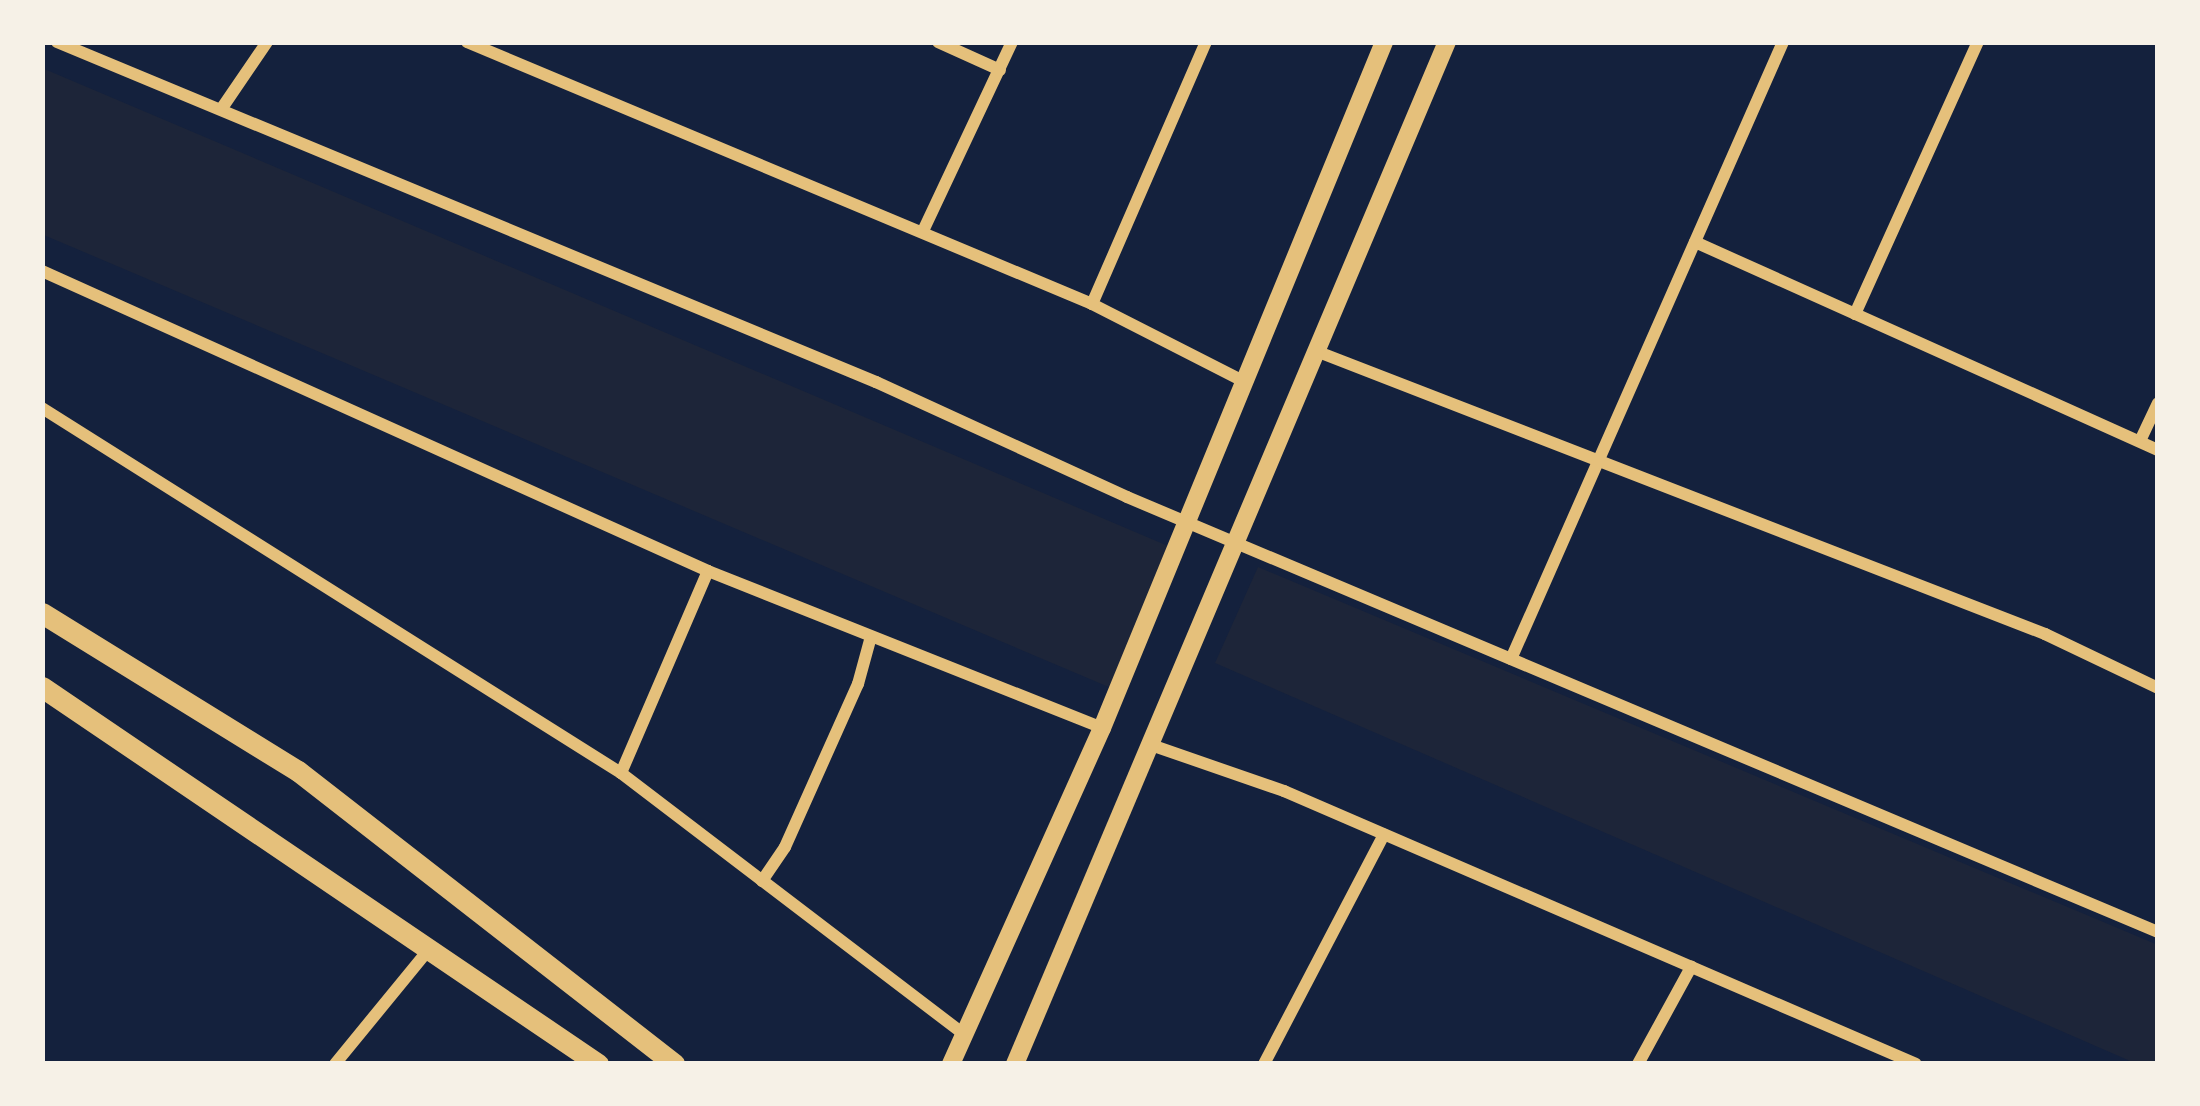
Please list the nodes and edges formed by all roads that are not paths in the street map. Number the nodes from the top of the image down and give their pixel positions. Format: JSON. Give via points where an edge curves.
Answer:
{"nodes":[{"id":1,"x":57,"y":42,"type":"edge"},
{"id":2,"x":268,"y":42,"type":"edge"},
{"id":3,"x":938,"y":42,"type":"edge"},
{"id":4,"x":1012,"y":42,"type":"edge"},
{"id":5,"x":1206,"y":42,"type":"edge"},
{"id":6,"x":1384,"y":42,"type":"edge"},
{"id":7,"x":1447,"y":42,"type":"edge"},
{"id":8,"x":1783,"y":42,"type":"edge"},
{"id":9,"x":1978,"y":42,"type":"edge"},
{"id":10,"x":471,"y":43,"type":"edge"},
{"id":11,"x":1000,"y":70,"type":"junction"},
{"id":12,"x":222,"y":108,"type":"junction"},
{"id":13,"x":923,"y":231,"type":"junction"},
{"id":14,"x":1695,"y":242,"type":"junction"},
{"id":15,"x":42,"y":271,"type":"edge"},
{"id":16,"x":1092,"y":304,"type":"junction"},
{"id":17,"x":1855,"y":314,"type":"junction"},
{"id":18,"x":1321,"y":353,"type":"junction"},
{"id":19,"x":1245,"y":382,"type":"junction"},
{"id":20,"x":2158,"y":403,"type":"edge"},
{"id":21,"x":42,"y":408,"type":"edge"},
{"id":22,"x":2140,"y":441,"type":"junction"},
{"id":23,"x":2158,"y":450,"type":"edge"},
{"id":24,"x":1598,"y":460,"type":"junction"},
{"id":25,"x":1186,"y":520,"type":"junction"},
{"id":26,"x":1240,"y":542,"type":"junction"},
{"id":27,"x":708,"y":571,"type":"junction"},
{"id":28,"x":42,"y":613,"type":"edge"},
{"id":29,"x":870,"y":640,"type":"junction"},
{"id":30,"x":1511,"y":659,"type":"junction"},
{"id":31,"x":42,"y":687,"type":"edge"},
{"id":32,"x":2158,"y":688,"type":"edge"},
{"id":33,"x":1102,"y":728,"type":"junction"},
{"id":34,"x":1154,"y":746,"type":"junction"},
{"id":35,"x":621,"y":773,"type":"junction"},
{"id":36,"x":1384,"y":834,"type":"junction"},
{"id":37,"x":762,"y":880,"type":"junction"},
{"id":38,"x":2158,"y":932,"type":"edge"},
{"id":39,"x":431,"y":946,"type":"junction"},
{"id":40,"x":1691,"y":967,"type":"junction"},
{"id":41,"x":964,"y":1035,"type":"junction"},
{"id":42,"x":335,"y":1064,"type":"edge"},
{"id":43,"x":598,"y":1064,"type":"edge"},
{"id":44,"x":674,"y":1064,"type":"edge"},
{"id":45,"x":951,"y":1064,"type":"edge"},
{"id":46,"x":1015,"y":1064,"type":"edge"},
{"id":47,"x":1264,"y":1064,"type":"edge"},
{"id":48,"x":1638,"y":1064,"type":"edge"},
{"id":49,"x":1916,"y":1064,"type":"edge"}],
"edges":[{"from":1,"to":12,"type":"street"},
{"from":2,"to":12,"type":"street"},
{"from":3,"to":11,"type":"street"},
{"from":4,"to":11,"type":"street"},
{"from":5,"to":16,"type":"street"},
{"from":6,"to":19,"type":"street"},
{"from":7,"to":18,"type":"street"},
{"from":8,"to":14,"type":"street"},
{"from":9,"to":17,"type":"street"},
{"from":10,"to":13,"type":"street"},
{"from":11,"to":13,"type":"street"},
{"from":12,"to":25,"type":"street"},
{"from":13,"to":16,"type":"street"},
{"from":14,"to":17,"type":"street"},
{"from":14,"to":24,"type":"street"},
{"from":15,"to":27,"type":"street"},
{"from":16,"to":19,"type":"street"},
{"from":17,"to":22,"type":"street"},
{"from":18,"to":24,"type":"street"},
{"from":18,"to":26,"type":"street"},
{"from":19,"to":25,"type":"street"},
{"from":20,"to":22,"type":"street"},
{"from":21,"to":35,"type":"street"},
{"from":22,"to":23,"type":"street"},
{"from":24,"to":30,"type":"street"},
{"from":24,"to":32,"type":"street","via":[[2045,634]]},
{"from":25,"to":26,"type":"street"},
{"from":25,"to":33,"type":"street"},
{"from":26,"to":30,"type":"street"},
{"from":26,"to":34,"type":"street"},
{"from":27,"to":29,"type":"street"},
{"from":27,"to":35,"type":"street"},
{"from":28,"to":44,"type":"main road","via":[[298,771]]},
{"from":29,"to":33,"type":"street"},
{"from":29,"to":37,"type":"street","via":[[785,847]]},
{"from":30,"to":38,"type":"street"},
{"from":31,"to":39,"type":"main road"},
{"from":33,"to":41,"type":"street"},
{"from":34,"to":36,"type":"street"},
{"from":34,"to":46,"type":"street"},
{"from":35,"to":37,"type":"street"},
{"from":36,"to":40,"type":"street"},
{"from":36,"to":47,"type":"street"},
{"from":37,"to":41,"type":"street"},
{"from":39,"to":42,"type":"street"},
{"from":39,"to":43,"type":"main road"},
{"from":40,"to":48,"type":"street"},
{"from":40,"to":49,"type":"street"},
{"from":41,"to":45,"type":"street"}]}
